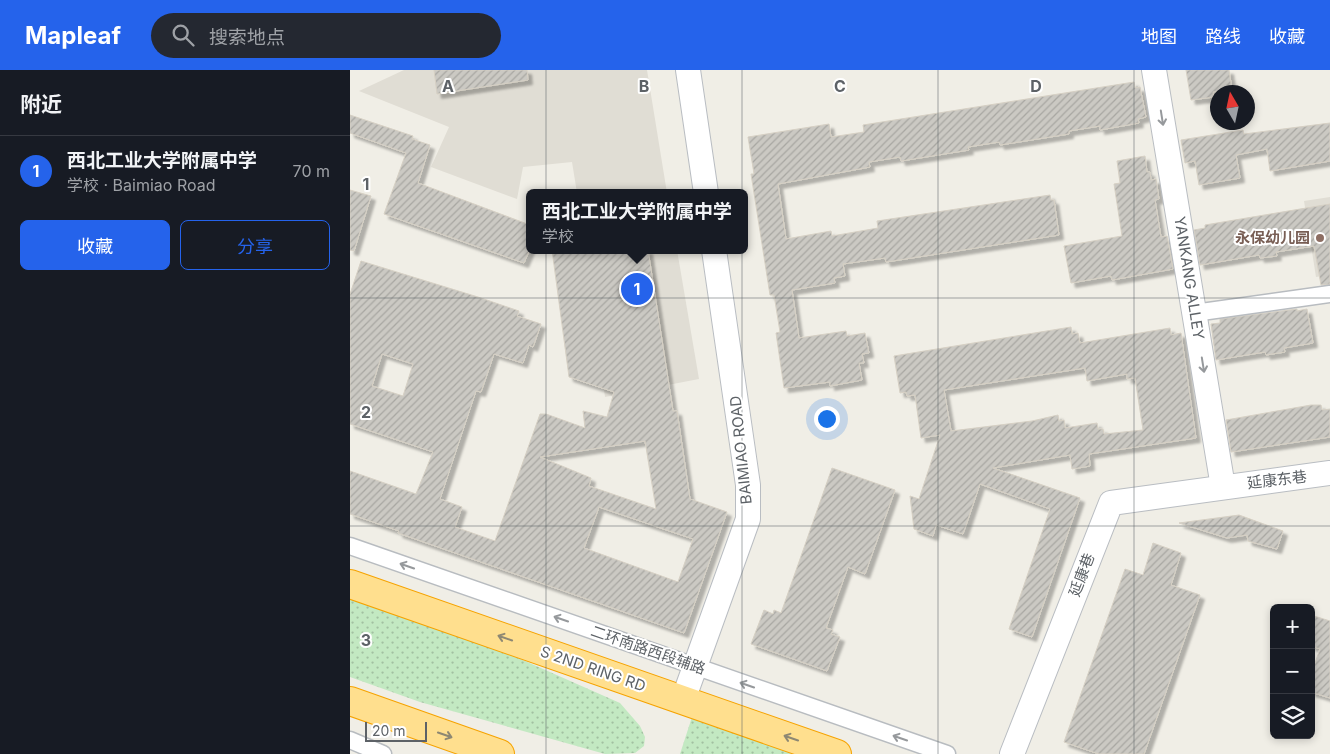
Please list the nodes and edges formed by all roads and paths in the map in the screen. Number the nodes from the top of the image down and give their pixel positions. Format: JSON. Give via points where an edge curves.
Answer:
{"nodes":[{"id":1,"x":688,"y":70,"type":"edge"},
{"id":2,"x":1154,"y":70,"type":"edge"},
{"id":3,"x":705,"y":189,"type":"edge"},
{"id":4,"x":715,"y":254,"type":"edge"},
{"id":5,"x":1330,"y":294,"type":"edge"},
{"id":6,"x":1194,"y":313,"type":"junction"},
{"id":7,"x":1330,"y":473,"type":"edge"},
{"id":8,"x":1224,"y":487,"type":"junction"},
{"id":9,"x":350,"y":546,"type":"edge"},
{"id":10,"x":350,"y":584,"type":"edge"},
{"id":11,"x":695,"y":666,"type":"junction"},
{"id":12,"x":683,"y":700,"type":"junction"},
{"id":13,"x":350,"y":701,"type":"edge"},
{"id":14,"x":350,"y":740,"type":"edge"},
{"id":15,"x":383,"y":754,"type":"edge"},
{"id":16,"x":500,"y":754,"type":"edge"},
{"id":17,"x":837,"y":754,"type":"edge"},
{"id":18,"x":946,"y":754,"type":"edge"},
{"id":19,"x":1012,"y":754,"type":"edge"}],
"edges":[{"from":1,"to":3,"type":"street"},
{"from":2,"to":6,"type":"street","name":"YANKANG ALLEY","one_way":true},
{"from":4,"to":11,"type":"street","name":"BAIMIAO ROAD","via":[[748,484],[748,519]]},
{"from":5,"to":6,"type":"street"},
{"from":6,"to":8,"type":"street","name":"YANKANG ALLEY","one_way":true},
{"from":7,"to":8,"type":"street","name":"延康东巷"},
{"from":8,"to":19,"type":"street","name":"延康巷","via":[[1110,503]]},
{"from":11,"to":9,"type":"street","name":"二环南路西段辅路","one_way":true},
{"from":12,"to":10,"type":"highway","name":"S 2ND RING RD","one_way":true},
{"from":11,"to":12,"type":"street","name":"BAIMIAO ROAD"},
{"from":18,"to":11,"type":"street","name":"二环南路西段辅路","one_way":true},
{"from":17,"to":12,"type":"highway","name":"S 2ND RING RD","one_way":true},
{"from":13,"to":16,"type":"highway","one_way":true},
{"from":14,"to":15,"type":"street"}]}
